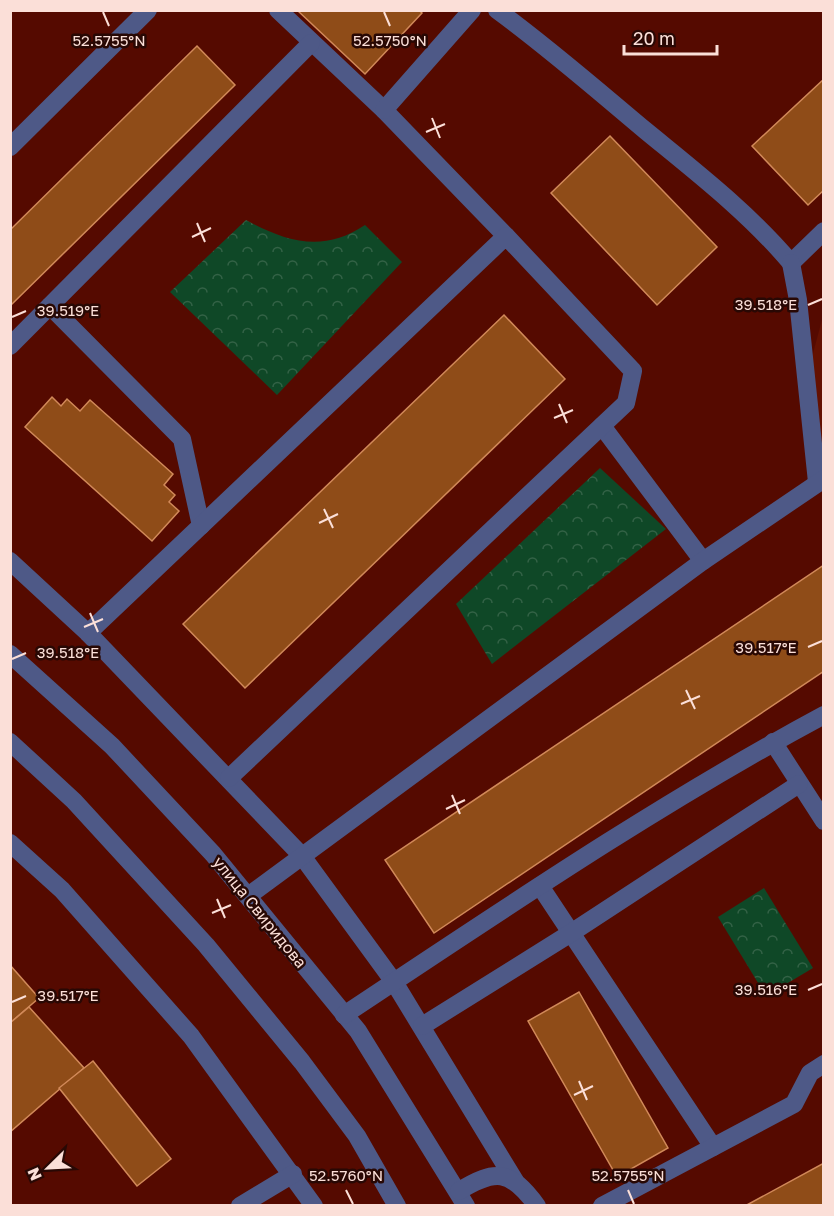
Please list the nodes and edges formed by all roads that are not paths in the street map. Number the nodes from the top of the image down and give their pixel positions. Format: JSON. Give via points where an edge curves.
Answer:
{"nodes":[{"id":1,"x":148,"y":10,"type":"edge"},
{"id":2,"x":278,"y":10,"type":"edge"},
{"id":3,"x":472,"y":10,"type":"edge"},
{"id":4,"x":497,"y":10,"type":"edge"},
{"id":5,"x":311,"y":42,"type":"junction"},
{"id":6,"x":384,"y":111,"type":"junction"},
{"id":7,"x":10,"y":147,"type":"edge"},
{"id":8,"x":824,"y":231,"type":"edge"},
{"id":9,"x":506,"y":236,"type":"junction"},
{"id":10,"x":790,"y":263,"type":"junction"},
{"id":11,"x":50,"y":306,"type":"junction"},
{"id":12,"x":10,"y":346,"type":"edge"},
{"id":13,"x":602,"y":426,"type":"junction"},
{"id":14,"x":820,"y":481,"type":"edge"},
{"id":15,"x":201,"y":526,"type":"junction"},
{"id":16,"x":10,"y":561,"type":"edge"},
{"id":17,"x":703,"y":561,"type":"junction"},
{"id":18,"x":88,"y":633,"type":"junction"},
{"id":19,"x":10,"y":654,"type":"edge"},
{"id":20,"x":824,"y":715,"type":"edge"},
{"id":21,"x":10,"y":742,"type":"edge"},
{"id":22,"x":773,"y":742,"type":"junction"},
{"id":23,"x":229,"y":778,"type":"junction"},
{"id":24,"x":799,"y":784,"type":"junction"},
{"id":25,"x":824,"y":821,"type":"edge"},
{"id":26,"x":10,"y":843,"type":"edge"},
{"id":27,"x":302,"y":856,"type":"junction"},
{"id":28,"x":540,"y":886,"type":"junction"},
{"id":29,"x":248,"y":896,"type":"junction"},
{"id":30,"x":571,"y":933,"type":"junction"},
{"id":31,"x":394,"y":982,"type":"junction"},
{"id":32,"x":344,"y":1015,"type":"junction"},
{"id":33,"x":422,"y":1026,"type":"junction"},
{"id":34,"x":824,"y":1064,"type":"edge"},
{"id":35,"x":713,"y":1147,"type":"junction"},
{"id":36,"x":293,"y":1174,"type":"junction"},
{"id":37,"x":515,"y":1181,"type":"junction"},
{"id":38,"x":462,"y":1198,"type":"edge"},
{"id":39,"x":240,"y":1206,"type":"edge"},
{"id":40,"x":314,"y":1206,"type":"edge"},
{"id":41,"x":398,"y":1206,"type":"edge"},
{"id":42,"x":537,"y":1206,"type":"edge"},
{"id":43,"x":602,"y":1206,"type":"edge"}],
"edges":[{"from":1,"to":7,"type":"street"},
{"from":2,"to":5,"type":"street"},
{"from":3,"to":6,"type":"street"},
{"from":4,"to":10,"type":"street","via":[[673,153],[771,240]]},
{"from":5,"to":6,"type":"street"},
{"from":5,"to":11,"type":"street"},
{"from":6,"to":9,"type":"street"},
{"from":8,"to":10,"type":"street"},
{"from":9,"to":13,"type":"street","via":[[633,371],[626,403]]},
{"from":9,"to":15,"type":"street"},
{"from":10,"to":14,"type":"street"},
{"from":11,"to":12,"type":"street"},
{"from":11,"to":15,"type":"street","via":[[182,439]]},
{"from":13,"to":17,"type":"street"},
{"from":13,"to":23,"type":"street"},
{"from":14,"to":17,"type":"street"},
{"from":15,"to":18,"type":"street"},
{"from":16,"to":18,"type":"street"},
{"from":17,"to":27,"type":"street"},
{"from":18,"to":23,"type":"street"},
{"from":19,"to":29,"type":"street","name":"улица Свиридова","via":[[112,746]]},
{"from":20,"to":22,"type":"street"},
{"from":21,"to":41,"type":"street","via":[[74,801],[206,945],[357,1136]]},
{"from":22,"to":24,"type":"street"},
{"from":22,"to":28,"type":"street"},
{"from":23,"to":27,"type":"street"},
{"from":24,"to":25,"type":"street"},
{"from":24,"to":30,"type":"street"},
{"from":26,"to":36,"type":"street","via":[[62,890],[191,1036]]},
{"from":27,"to":29,"type":"street"},
{"from":27,"to":31,"type":"street"},
{"from":28,"to":30,"type":"street"},
{"from":28,"to":31,"type":"street"},
{"from":29,"to":32,"type":"street","name":"улица Свиридова"},
{"from":30,"to":33,"type":"street"},
{"from":30,"to":35,"type":"street"},
{"from":31,"to":32,"type":"street"},
{"from":31,"to":33,"type":"street"},
{"from":32,"to":38,"type":"street","name":"улица Свиридова","via":[[358,1031]]},
{"from":33,"to":37,"type":"street"},
{"from":34,"to":35,"type":"street","via":[[810,1073],[794,1104]]},
{"from":35,"to":43,"type":"street"},
{"from":36,"to":39,"type":"street"},
{"from":36,"to":40,"type":"street"},
{"from":37,"to":38,"type":"street","via":[[499,1175],[484,1176]]},
{"from":37,"to":42,"type":"street"}]}
